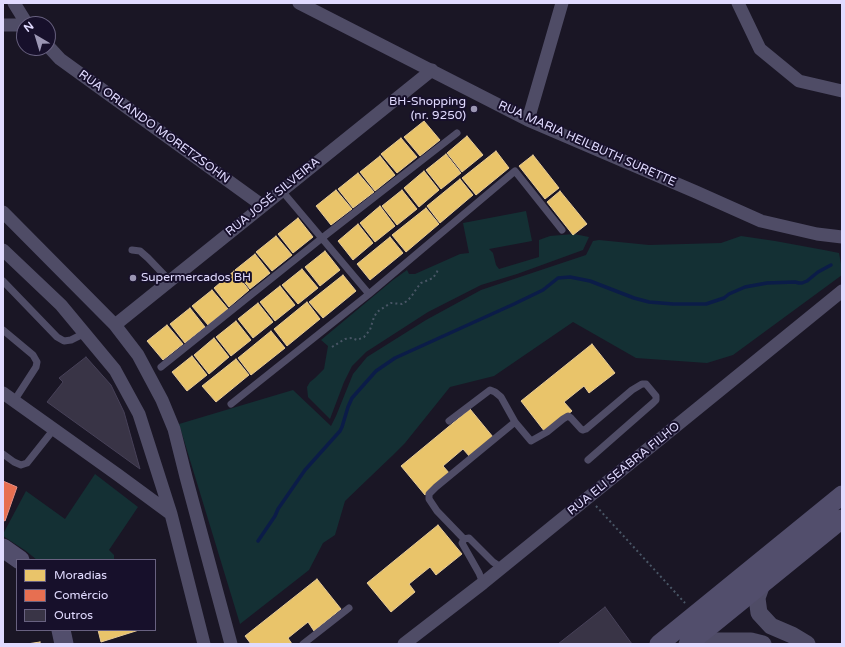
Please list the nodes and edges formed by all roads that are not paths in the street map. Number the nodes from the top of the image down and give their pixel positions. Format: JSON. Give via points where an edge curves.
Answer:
{"nodes":[{"id":1,"x":14,"y":3,"type":"edge"},
{"id":2,"x":299,"y":3,"type":"edge"},
{"id":3,"x":562,"y":3,"type":"edge"},
{"id":4,"x":738,"y":3,"type":"edge"},
{"id":5,"x":22,"y":16,"type":"edge"},
{"id":6,"x":16,"y":24,"type":"edge"},
{"id":7,"x":3,"y":25,"type":"edge"},
{"id":8,"x":56,"y":55,"type":"edge"},
{"id":9,"x":432,"y":70,"type":"junction"},
{"id":10,"x":842,"y":92,"type":"edge"},
{"id":11,"x":528,"y":120,"type":"junction"},
{"id":12,"x":457,"y":133,"type":"dead end"},
{"id":13,"x":282,"y":191,"type":"junction"},
{"id":14,"x":263,"y":206,"type":"junction"},
{"id":15,"x":3,"y":212,"type":"edge"},
{"id":16,"x":562,"y":230,"type":"dead end"},
{"id":17,"x":842,"y":237,"type":"edge"},
{"id":18,"x":322,"y":238,"type":"junction"},
{"id":19,"x":3,"y":250,"type":"edge"},
{"id":20,"x":132,"y":250,"type":"dead end"},
{"id":21,"x":3,"y":281,"type":"edge"},
{"id":22,"x":170,"y":281,"type":"junction"},
{"id":23,"x":842,"y":291,"type":"edge"},
{"id":24,"x":369,"y":294,"type":"junction"},
{"id":25,"x":115,"y":324,"type":"junction"},
{"id":26,"x":3,"y":330,"type":"edge"},
{"id":27,"x":85,"y":333,"type":"junction"},
{"id":28,"x":161,"y":367,"type":"dead end"},
{"id":29,"x":3,"y":393,"type":"edge"},
{"id":30,"x":14,"y":400,"type":"junction"},
{"id":31,"x":231,"y":404,"type":"dead end"},
{"id":32,"x":449,"y":421,"type":"dead end"},
{"id":33,"x":516,"y":422,"type":"junction"},
{"id":34,"x":54,"y":429,"type":"junction"},
{"id":35,"x":3,"y":454,"type":"edge"},
{"id":36,"x":588,"y":460,"type":"dead end"},
{"id":37,"x":842,"y":495,"type":"edge"},
{"id":38,"x":171,"y":514,"type":"junction"},
{"id":39,"x":842,"y":519,"type":"edge"},
{"id":40,"x":464,"y":539,"type":"junction"},
{"id":41,"x":3,"y":548,"type":"edge"},
{"id":42,"x":19,"y":559,"type":"edge"},
{"id":43,"x":502,"y":568,"type":"junction"},
{"id":44,"x":483,"y":583,"type":"junction"},
{"id":45,"x":762,"y":584,"type":"junction"},
{"id":46,"x":349,"y":608,"type":"dead end"},
{"id":47,"x":695,"y":614,"type":"junction"},
{"id":48,"x":61,"y":631,"type":"edge"},
{"id":49,"x":692,"y":640,"type":"edge"},
{"id":50,"x":64,"y":644,"type":"edge"},
{"id":51,"x":204,"y":644,"type":"edge"},
{"id":52,"x":231,"y":644,"type":"edge"},
{"id":53,"x":302,"y":644,"type":"edge"},
{"id":54,"x":404,"y":644,"type":"edge"},
{"id":55,"x":659,"y":644,"type":"edge"},
{"id":56,"x":763,"y":644,"type":"edge"},
{"id":57,"x":807,"y":644,"type":"edge"}],
"edges":[{"from":1,"to":5,"type":"street"},
{"from":2,"to":9,"type":"street","name":"RUA MARIA HEILBUTH SURETTE"},
{"from":3,"to":11,"type":"street"},
{"from":4,"to":10,"type":"street","via":[[760,49],[799,81]]},
{"from":6,"to":7,"type":"street"},
{"from":8,"to":14,"type":"street","name":"RUA ORLANDO MORETZSOHN"},
{"from":9,"to":11,"type":"street","name":"RUA MARIA HEILBUTH SURETTE"},
{"from":9,"to":13,"type":"street","name":"RUA JOSÉ SILVEIRA"},
{"from":11,"to":17,"type":"street","name":"RUA MARIA HEILBUTH SURETTE","via":[[761,221]]},
{"from":12,"to":18,"type":"lane"},
{"from":13,"to":14,"type":"street","name":"RUA JOSÉ SILVEIRA"},
{"from":13,"to":18,"type":"lane"},
{"from":14,"to":22,"type":"street","name":"RUA JOSÉ SILVEIRA"},
{"from":15,"to":25,"type":"street"},
{"from":16,"to":24,"type":"lane","via":[[515,171]]},
{"from":18,"to":24,"type":"lane"},
{"from":18,"to":28,"type":"lane"},
{"from":19,"to":27,"type":"street","via":[[61,305]]},
{"from":20,"to":22,"type":"lane","via":[[140,251]]},
{"from":21,"to":27,"type":"lane","via":[[57,337],[64,341]]},
{"from":22,"to":25,"type":"street","name":"RUA JOSÉ SILVEIRA"},
{"from":23,"to":43,"type":"street","name":"RUA ELI SEABRA FILHO"},
{"from":24,"to":31,"type":"lane"},
{"from":25,"to":52,"type":"street","via":[[138,355],[174,429]]},
{"from":26,"to":30,"type":"lane","via":[[33,355],[37,362]]},
{"from":27,"to":38,"type":"street","via":[[115,370],[139,414]]},
{"from":29,"to":30,"type":"street"},
{"from":30,"to":34,"type":"street"},
{"from":32,"to":33,"type":"lane","via":[[490,390],[500,397]]},
{"from":33,"to":36,"type":"lane","via":[[531,441],[568,416],[583,430],[632,390],[646,384],[656,396],[656,400]]},
{"from":33,"to":40,"type":"lane","via":[[429,494],[436,511]]},
{"from":34,"to":35,"type":"lane","via":[[27,463],[21,465]]},
{"from":34,"to":38,"type":"street"},
{"from":37,"to":47,"type":"main road"},
{"from":38,"to":51,"type":"street"},
{"from":39,"to":45,"type":"main road"},
{"from":40,"to":43,"type":"lane","via":[[469,538]]},
{"from":40,"to":44,"type":"lane","via":[[462,543]]},
{"from":41,"to":42,"type":"main road"},
{"from":43,"to":44,"type":"street","name":"RUA ELI SEABRA FILHO"},
{"from":44,"to":54,"type":"street","name":"RUA ELI SEABRA FILHO"},
{"from":45,"to":49,"type":"main road"},
{"from":45,"to":57,"type":"street","via":[[757,598],[759,613],[771,626]]},
{"from":46,"to":53,"type":"lane"},
{"from":47,"to":49,"type":"street","via":[[695,632]]},
{"from":47,"to":55,"type":"main road"},
{"from":48,"to":50,"type":"main road"},
{"from":49,"to":56,"type":"street","via":[[751,641]]}]}
